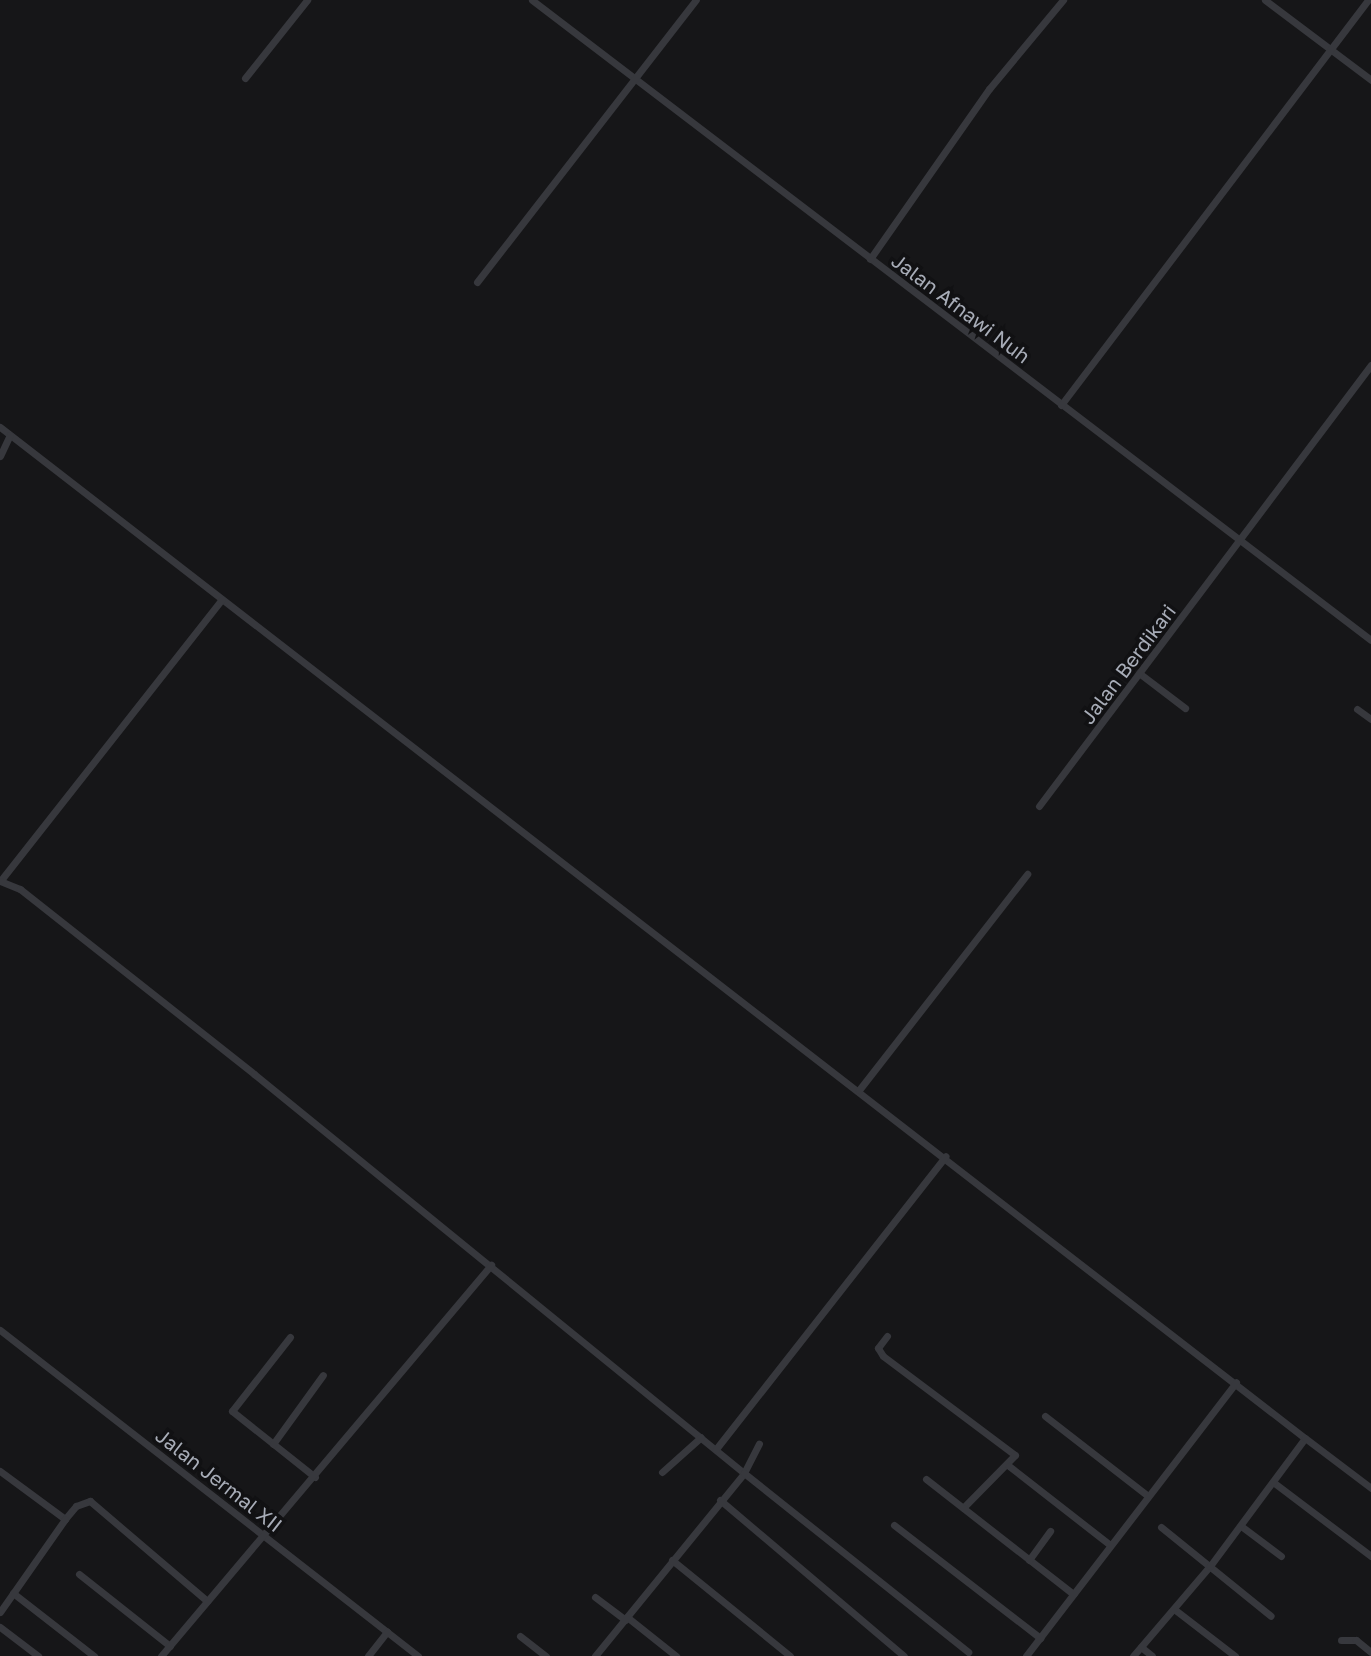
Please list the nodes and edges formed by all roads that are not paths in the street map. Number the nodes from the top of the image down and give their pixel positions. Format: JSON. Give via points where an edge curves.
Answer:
{"nodes":[{"id":1,"x":307,"y":0,"type":"edge"},
{"id":2,"x":532,"y":0,"type":"edge"},
{"id":3,"x":696,"y":0,"type":"edge"},
{"id":4,"x":1063,"y":0,"type":"edge"},
{"id":5,"x":1265,"y":0,"type":"edge"},
{"id":6,"x":1368,"y":0,"type":"edge"},
{"id":7,"x":1330,"y":49,"type":"junction"},
{"id":8,"x":245,"y":78,"type":"dead end"},
{"id":9,"x":1371,"y":80,"type":"edge"},
{"id":10,"x":638,"y":81,"type":"junction"},
{"id":11,"x":870,"y":259,"type":"junction"},
{"id":12,"x":477,"y":282,"type":"dead end"},
{"id":13,"x":1371,"y":365,"type":"edge"},
{"id":14,"x":1061,"y":405,"type":"junction"},
{"id":15,"x":0,"y":427,"type":"edge"},
{"id":16,"x":10,"y":435,"type":"junction"},
{"id":17,"x":0,"y":456,"type":"edge"},
{"id":18,"x":1242,"y":541,"type":"junction"},
{"id":19,"x":222,"y":599,"type":"junction"},
{"id":20,"x":1371,"y":640,"type":"edge"},
{"id":21,"x":1139,"y":673,"type":"junction"},
{"id":22,"x":1185,"y":708,"type":"dead end"},
{"id":23,"x":1357,"y":709,"type":"dead end"},
{"id":24,"x":1371,"y":719,"type":"edge"},
{"id":25,"x":1039,"y":806,"type":"dead end"},
{"id":26,"x":1027,"y":874,"type":"dead end"},
{"id":27,"x":0,"y":881,"type":"edge"},
{"id":28,"x":859,"y":1090,"type":"junction"},
{"id":29,"x":946,"y":1156,"type":"junction"},
{"id":30,"x":491,"y":1265,"type":"junction"},
{"id":31,"x":0,"y":1330,"type":"edge"},
{"id":32,"x":887,"y":1336,"type":"dead end"},
{"id":33,"x":290,"y":1337,"type":"dead end"},
{"id":34,"x":323,"y":1375,"type":"dead end"},
{"id":35,"x":1236,"y":1382,"type":"junction"},
{"id":36,"x":1045,"y":1416,"type":"dead end"},
{"id":37,"x":701,"y":1437,"type":"junction"},
{"id":38,"x":1305,"y":1438,"type":"junction"},
{"id":39,"x":273,"y":1444,"type":"junction"},
{"id":40,"x":759,"y":1444,"type":"dead end"},
{"id":41,"x":716,"y":1449,"type":"junction"},
{"id":42,"x":1009,"y":1466,"type":"junction"},
{"id":43,"x":0,"y":1471,"type":"edge"},
{"id":44,"x":662,"y":1472,"type":"dead end"},
{"id":45,"x":744,"y":1473,"type":"junction"},
{"id":46,"x":315,"y":1477,"type":"junction"},
{"id":47,"x":926,"y":1479,"type":"dead end"},
{"id":48,"x":1273,"y":1482,"type":"junction"},
{"id":49,"x":1371,"y":1488,"type":"edge"},
{"id":50,"x":1148,"y":1496,"type":"junction"},
{"id":51,"x":720,"y":1500,"type":"junction"},
{"id":52,"x":963,"y":1508,"type":"junction"},
{"id":53,"x":65,"y":1519,"type":"junction"},
{"id":54,"x":894,"y":1525,"type":"dead end"},
{"id":55,"x":1241,"y":1526,"type":"junction"},
{"id":56,"x":1161,"y":1527,"type":"dead end"},
{"id":57,"x":1050,"y":1531,"type":"dead end"},
{"id":58,"x":265,"y":1536,"type":"junction"},
{"id":59,"x":1110,"y":1545,"type":"junction"},
{"id":60,"x":1281,"y":1556,"type":"dead end"},
{"id":61,"x":1371,"y":1556,"type":"edge"},
{"id":62,"x":672,"y":1560,"type":"junction"},
{"id":63,"x":1029,"y":1560,"type":"junction"},
{"id":64,"x":1210,"y":1566,"type":"junction"},
{"id":65,"x":79,"y":1574,"type":"dead end"},
{"id":66,"x":13,"y":1593,"type":"junction"},
{"id":67,"x":1073,"y":1594,"type":"junction"},
{"id":68,"x":595,"y":1597,"type":"dead end"},
{"id":69,"x":207,"y":1601,"type":"junction"},
{"id":70,"x":1174,"y":1609,"type":"junction"},
{"id":71,"x":0,"y":1612,"type":"edge"},
{"id":72,"x":1271,"y":1616,"type":"dead end"},
{"id":73,"x":626,"y":1618,"type":"junction"},
{"id":74,"x":0,"y":1627,"type":"edge"},
{"id":75,"x":387,"y":1632,"type":"junction"},
{"id":76,"x":520,"y":1636,"type":"dead end"},
{"id":77,"x":1040,"y":1638,"type":"junction"},
{"id":78,"x":1341,"y":1640,"type":"dead end"},
{"id":79,"x":170,"y":1646,"type":"junction"},
{"id":80,"x":1141,"y":1647,"type":"junction"},
{"id":81,"x":1371,"y":1652,"type":"edge"},
{"id":82,"x":968,"y":1655,"type":"edge"},
{"id":83,"x":38,"y":1656,"type":"edge"},
{"id":84,"x":94,"y":1656,"type":"edge"},
{"id":85,"x":161,"y":1656,"type":"edge"},
{"id":86,"x":368,"y":1656,"type":"edge"},
{"id":87,"x":418,"y":1656,"type":"edge"},
{"id":88,"x":546,"y":1656,"type":"edge"},
{"id":89,"x":595,"y":1656,"type":"edge"},
{"id":90,"x":676,"y":1656,"type":"edge"},
{"id":91,"x":790,"y":1656,"type":"edge"},
{"id":92,"x":904,"y":1656,"type":"edge"},
{"id":93,"x":1026,"y":1656,"type":"edge"},
{"id":94,"x":1133,"y":1656,"type":"edge"},
{"id":95,"x":1152,"y":1656,"type":"edge"},
{"id":96,"x":1235,"y":1656,"type":"edge"}],
"edges":[{"from":1,"to":8,"type":"street"},
{"from":2,"to":10,"type":"street","name":"Jalan Afnawi Nuh"},
{"from":3,"to":10,"type":"street","via":[[654,50]]},
{"from":4,"to":11,"type":"street","via":[[989,89]]},
{"from":5,"to":7,"type":"street"},
{"from":6,"to":7,"type":"street"},
{"from":7,"to":9,"type":"street"},
{"from":7,"to":14,"type":"street"},
{"from":10,"to":11,"type":"street","name":"Jalan Afnawi Nuh"},
{"from":10,"to":12,"type":"street"},
{"from":11,"to":14,"type":"street","name":"Jalan Afnawi Nuh"},
{"from":13,"to":18,"type":"street","name":"Jalan Berdikari"},
{"from":14,"to":18,"type":"street","name":"Jalan Afnawi Nuh"},
{"from":15,"to":16,"type":"street"},
{"from":16,"to":17,"type":"street"},
{"from":16,"to":19,"type":"street"},
{"from":18,"to":20,"type":"street","name":"Jalan Afnawi Nuh"},
{"from":18,"to":21,"type":"street","name":"Jalan Berdikari"},
{"from":19,"to":27,"type":"street"},
{"from":19,"to":28,"type":"street"},
{"from":21,"to":22,"type":"street"},
{"from":21,"to":25,"type":"street","name":"Jalan Berdikari"},
{"from":23,"to":24,"type":"street"},
{"from":26,"to":28,"type":"street"},
{"from":27,"to":30,"type":"street","via":[[20,889]]},
{"from":28,"to":29,"type":"street"},
{"from":29,"to":35,"type":"street"},
{"from":29,"to":41,"type":"street"},
{"from":30,"to":37,"type":"street"},
{"from":30,"to":46,"type":"street"},
{"from":31,"to":58,"type":"street","name":"Jalan Jermal XII"},
{"from":32,"to":42,"type":"street","via":[[880,1353],[1015,1455]]},
{"from":33,"to":39,"type":"street","via":[[232,1409]]},
{"from":34,"to":39,"type":"street"},
{"from":35,"to":38,"type":"street"},
{"from":35,"to":50,"type":"street"},
{"from":36,"to":50,"type":"street"},
{"from":37,"to":41,"type":"street"},
{"from":37,"to":44,"type":"street"},
{"from":38,"to":48,"type":"street"},
{"from":38,"to":49,"type":"street"},
{"from":39,"to":46,"type":"street"},
{"from":40,"to":45,"type":"street"},
{"from":41,"to":45,"type":"street"},
{"from":42,"to":52,"type":"street"},
{"from":42,"to":59,"type":"street"},
{"from":43,"to":53,"type":"street"},
{"from":45,"to":51,"type":"street"},
{"from":45,"to":82,"type":"street"},
{"from":46,"to":58,"type":"street"},
{"from":47,"to":52,"type":"street"},
{"from":48,"to":55,"type":"street"},
{"from":48,"to":61,"type":"street"},
{"from":50,"to":59,"type":"street"},
{"from":51,"to":62,"type":"street"},
{"from":51,"to":92,"type":"street"},
{"from":52,"to":63,"type":"street"},
{"from":53,"to":66,"type":"street"},
{"from":53,"to":69,"type":"street","via":[[76,1506],[90,1501]]},
{"from":54,"to":77,"type":"street"},
{"from":55,"to":60,"type":"street"},
{"from":55,"to":64,"type":"street"},
{"from":56,"to":64,"type":"street"},
{"from":57,"to":63,"type":"street"},
{"from":58,"to":69,"type":"street"},
{"from":58,"to":75,"type":"street","name":"Jalan Jermal XII"},
{"from":59,"to":67,"type":"street"},
{"from":62,"to":73,"type":"street"},
{"from":62,"to":91,"type":"street"},
{"from":63,"to":67,"type":"street"},
{"from":64,"to":70,"type":"street"},
{"from":64,"to":72,"type":"street"},
{"from":65,"to":79,"type":"street"},
{"from":66,"to":71,"type":"street"},
{"from":66,"to":84,"type":"street"},
{"from":67,"to":77,"type":"street"},
{"from":68,"to":73,"type":"street"},
{"from":69,"to":79,"type":"street"},
{"from":70,"to":80,"type":"street"},
{"from":70,"to":96,"type":"street"},
{"from":73,"to":89,"type":"street"},
{"from":73,"to":90,"type":"street"},
{"from":74,"to":83,"type":"street"},
{"from":75,"to":86,"type":"street"},
{"from":75,"to":87,"type":"street","name":"Jalan Jermal XII"},
{"from":76,"to":88,"type":"street"},
{"from":77,"to":93,"type":"street"},
{"from":78,"to":81,"type":"street","via":[[1351,1639]]},
{"from":79,"to":85,"type":"street"},
{"from":80,"to":94,"type":"street"},
{"from":80,"to":95,"type":"street"}]}
